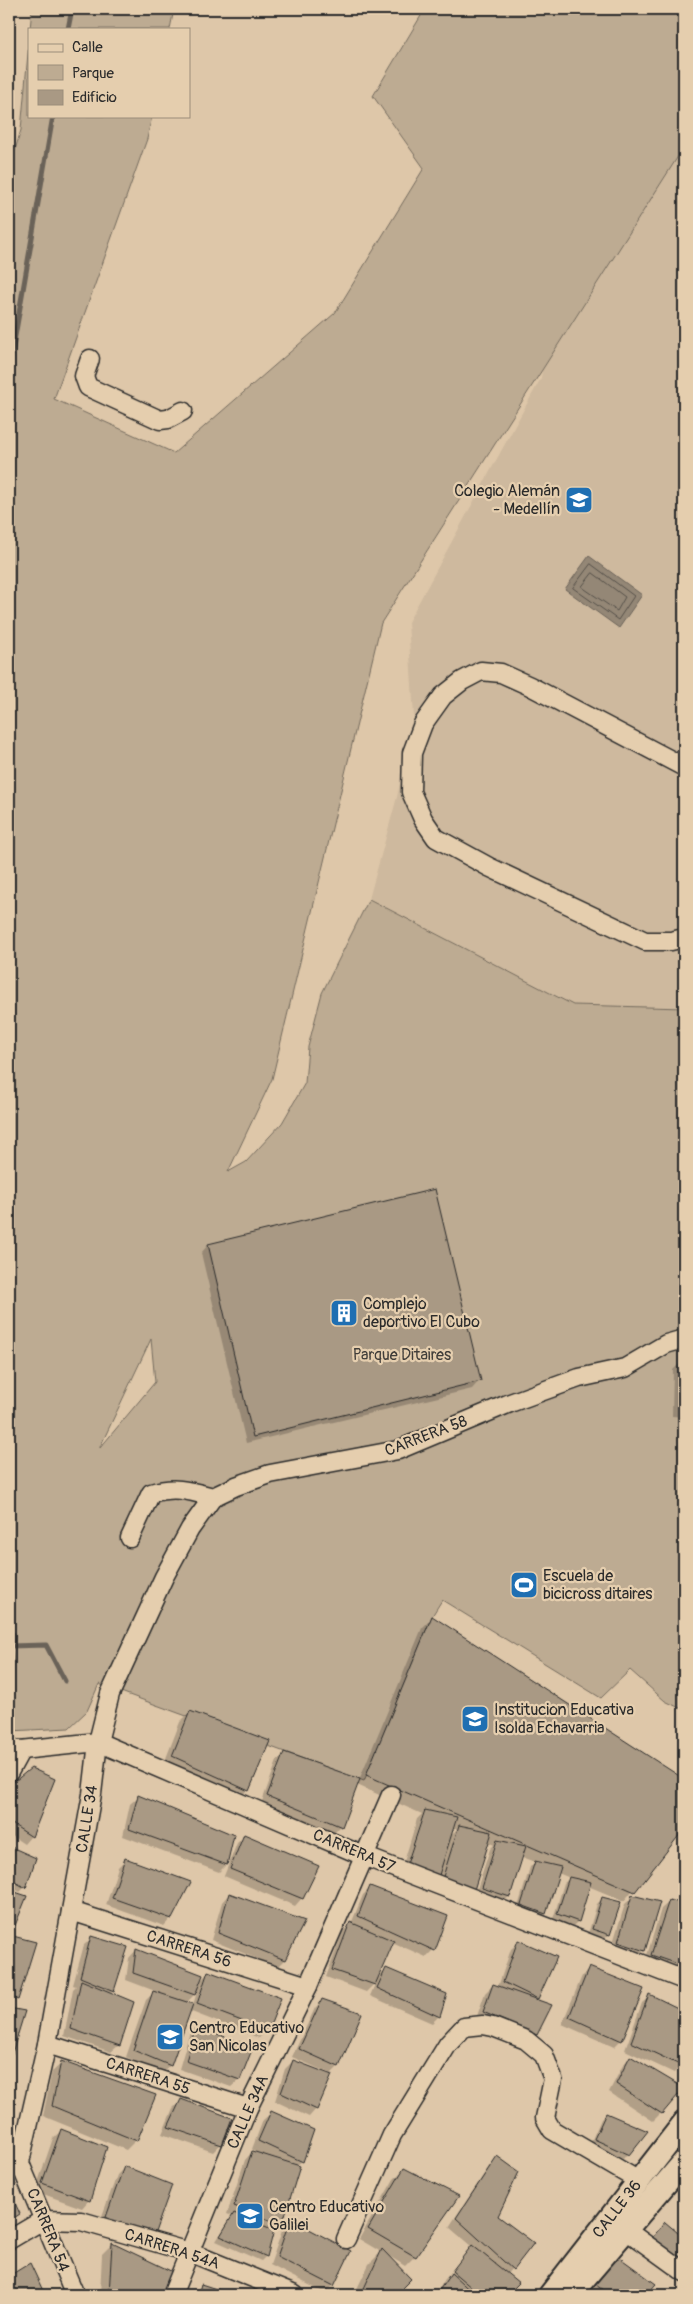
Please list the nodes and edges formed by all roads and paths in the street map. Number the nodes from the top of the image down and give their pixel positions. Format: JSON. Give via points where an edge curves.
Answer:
{"nodes":[{"id":1,"x":90,"y":359,"type":"dead end"},
{"id":2,"x":183,"y":411,"type":"dead end"},
{"id":3,"x":684,"y":767,"type":"edge"},
{"id":4,"x":684,"y":938,"type":"edge"},
{"id":5,"x":684,"y":1339,"type":"edge"},
{"id":6,"x":213,"y":1497,"type":"junction"},
{"id":7,"x":130,"y":1538,"type":"dead end"},
{"id":8,"x":98,"y":1742,"type":"junction"},
{"id":9,"x":15,"y":1749,"type":"edge"},
{"id":10,"x":9,"y":1772,"type":"edge"},
{"id":11,"x":392,"y":1795,"type":"dead end"},
{"id":12,"x":366,"y":1857,"type":"junction"},
{"id":13,"x":71,"y":1911,"type":"junction"},
{"id":14,"x":684,"y":1980,"type":"edge"},
{"id":15,"x":308,"y":1986,"type":"junction"},
{"id":16,"x":48,"y":2044,"type":"junction"},
{"id":17,"x":248,"y":2108,"type":"junction"},
{"id":18,"x":684,"y":2123,"type":"edge"},
{"id":19,"x":9,"y":2137,"type":"edge"},
{"id":20,"x":20,"y":2162,"type":"junction"},
{"id":21,"x":684,"y":2162,"type":"edge"},
{"id":22,"x":639,"y":2181,"type":"junction"},
{"id":23,"x":43,"y":2220,"type":"junction"},
{"id":24,"x":626,"y":2230,"type":"junction"},
{"id":25,"x":346,"y":2239,"type":"dead end"},
{"id":26,"x":9,"y":2240,"type":"edge"},
{"id":27,"x":190,"y":2252,"type":"junction"},
{"id":28,"x":684,"y":2272,"type":"edge"},
{"id":29,"x":75,"y":2295,"type":"edge"},
{"id":30,"x":172,"y":2295,"type":"edge"},
{"id":31,"x":295,"y":2295,"type":"edge"},
{"id":32,"x":550,"y":2295,"type":"edge"},
{"id":33,"x":570,"y":2295,"type":"edge"}],
"edges":[{"from":1,"to":2,"type":"street","via":[[84,376],[88,387],[160,420]]},
{"from":3,"to":4,"type":"street","via":[[530,686],[501,673],[481,671],[443,696],[423,724],[412,753],[411,792],[436,838],[489,867],[645,940]]},
{"from":5,"to":6,"type":"street","name":"CARRERA 58","via":[[666,1344],[625,1368],[579,1378],[398,1450],[270,1474]]},
{"from":6,"to":7,"type":"street","via":[[180,1489],[151,1492]]},
{"from":6,"to":8,"type":"street","name":"CALLE 34","via":[[190,1529],[164,1577],[110,1694]]},
{"from":8,"to":9,"type":"street","name":"CARRERA 57"},
{"from":8,"to":12,"type":"street","name":"CARRERA 57"},
{"from":8,"to":13,"type":"street","name":"CALLE 34"},
{"from":9,"to":10,"type":"street"},
{"from":11,"to":12,"type":"street","name":"CALLE 34A"},
{"from":12,"to":14,"type":"street","name":"CARRERA 57"},
{"from":12,"to":15,"type":"street","name":"CALLE 34A"},
{"from":13,"to":15,"type":"street","name":"CARRERA 56"},
{"from":13,"to":16,"type":"street","name":"CALLE 34"},
{"from":15,"to":17,"type":"street","name":"CALLE 34A"},
{"from":16,"to":17,"type":"street","name":"CARRERA 55"},
{"from":16,"to":20,"type":"street","name":"CALLE 34"},
{"from":17,"to":27,"type":"street","name":"CALLE 34A"},
{"from":18,"to":22,"type":"main road","name":"CALLE 36"},
{"from":19,"to":20,"type":"street","name":"CARRERA 54"},
{"from":20,"to":23,"type":"street","name":"CARRERA 54"},
{"from":21,"to":24,"type":"main road","name":"CALLE 36"},
{"from":22,"to":25,"type":"street","via":[[552,2130],[545,2118],[553,2080],[544,2055],[526,2040],[493,2027],[464,2027],[448,2044],[392,2135]]},
{"from":22,"to":32,"type":"main road","name":"CALLE 36"},
{"from":23,"to":26,"type":"street"},
{"from":23,"to":27,"type":"street","name":"CARRERA 54A","via":[[81,2221]]},
{"from":23,"to":29,"type":"street","name":"CARRERA 54"},
{"from":24,"to":28,"type":"street"},
{"from":24,"to":33,"type":"main road","name":"CALLE 36"},
{"from":27,"to":30,"type":"street","name":"CALLE 34A"},
{"from":27,"to":31,"type":"street","name":"CARRERA 54A"}]}
